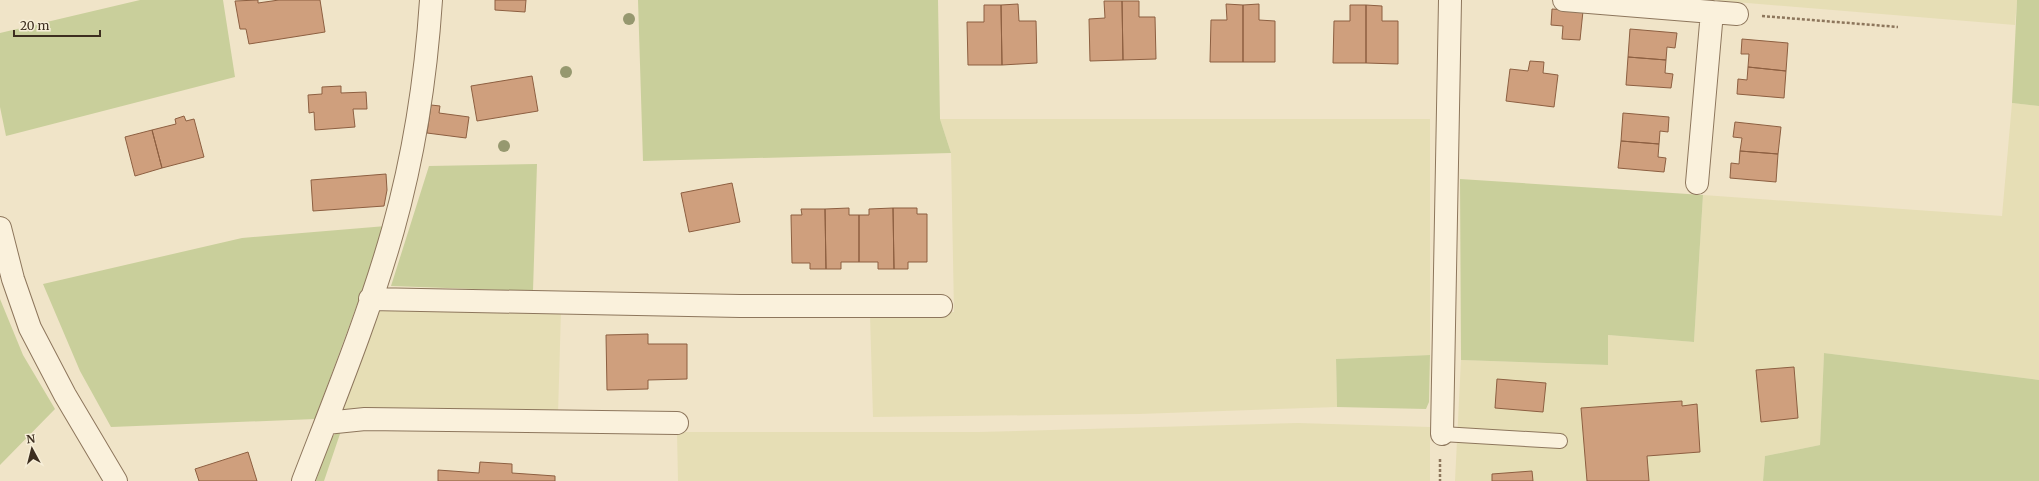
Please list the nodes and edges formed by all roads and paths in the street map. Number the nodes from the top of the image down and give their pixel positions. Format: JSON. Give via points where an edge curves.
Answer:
{"nodes":[{"id":1,"x":432,"y":0,"type":"edge"},
{"id":2,"x":1450,"y":0,"type":"edge"},
{"id":3,"x":1564,"y":0,"type":"edge"},
{"id":4,"x":1712,"y":12,"type":"junction"},
{"id":5,"x":1737,"y":14,"type":"joint"},
{"id":6,"x":1898,"y":27,"type":"dead end"},
{"id":7,"x":1696,"y":183,"type":"dead end"},
{"id":8,"x":1,"y":239,"type":"edge"},
{"id":9,"x":370,"y":298,"type":"junction"},
{"id":10,"x":941,"y":306,"type":"dead end"},
{"id":11,"x":326,"y":423,"type":"junction"},
{"id":12,"x":677,"y":423,"type":"dead end"},
{"id":13,"x":1442,"y":434,"type":"joint"},
{"id":14,"x":1560,"y":441,"type":"dead end"},
{"id":15,"x":116,"y":481,"type":"edge"},
{"id":16,"x":304,"y":481,"type":"edge"}],
"edges":[{"from":1,"to":9,"type":"street","via":[[428,56],[413,141],[393,230]]},
{"from":2,"to":13,"type":"street"},
{"from":3,"to":4,"type":"street"},
{"from":4,"to":5,"type":"street"},
{"from":4,"to":7,"type":"street"},
{"from":5,"to":6,"type":"path"},
{"from":8,"to":15,"type":"street","via":[[30,328],[65,395]]},
{"from":9,"to":10,"type":"street","via":[[740,306]]},
{"from":9,"to":11,"type":"street"},
{"from":11,"to":12,"type":"street","via":[[365,419]]},
{"from":11,"to":16,"type":"street"},
{"from":13,"to":14,"type":"lane"}]}
